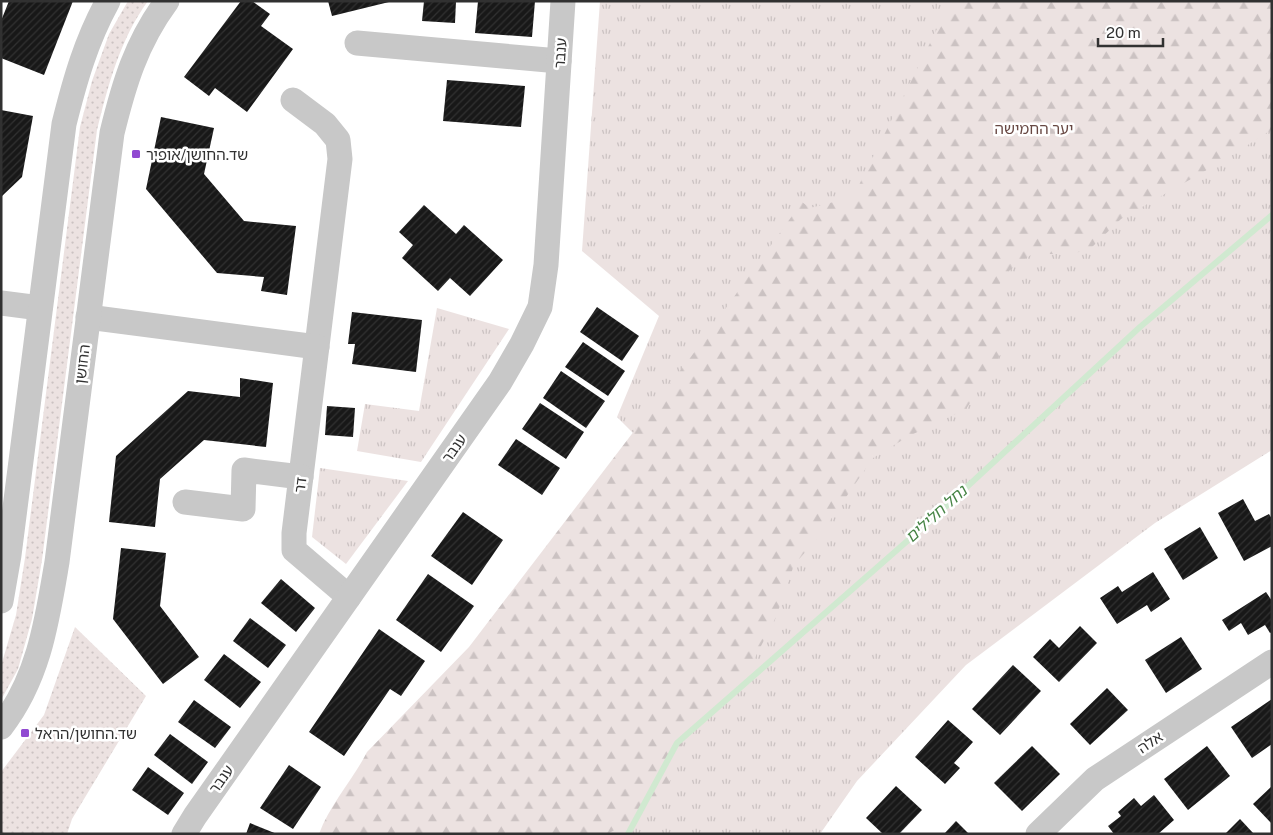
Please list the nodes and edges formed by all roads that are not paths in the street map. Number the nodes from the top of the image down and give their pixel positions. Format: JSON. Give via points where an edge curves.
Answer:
{"nodes":[{"id":1,"x":108,"y":1,"type":"edge"},
{"id":2,"x":166,"y":1,"type":"edge"},
{"id":3,"x":563,"y":1,"type":"edge"},
{"id":4,"x":357,"y":43,"type":"dead end"},
{"id":5,"x":559,"y":61,"type":"junction"},
{"id":6,"x":292,"y":100,"type":"dead end"},
{"id":7,"x":1,"y":303,"type":"edge"},
{"id":8,"x":40,"y":308,"type":"junction"},
{"id":9,"x":88,"y":318,"type":"junction"},
{"id":10,"x":317,"y":347,"type":"junction"},
{"id":11,"x":301,"y":477,"type":"junction"},
{"id":12,"x":185,"y":502,"type":"dead end"},
{"id":13,"x":349,"y":597,"type":"junction"},
{"id":14,"x":1,"y":601,"type":"edge"},
{"id":15,"x":1272,"y":662,"type":"edge"},
{"id":16,"x":1,"y":727,"type":"edge"},
{"id":17,"x":184,"y":834,"type":"edge"},
{"id":18,"x":1038,"y":834,"type":"edge"}],
"edges":[{"from":1,"to":8,"type":"street","via":[[82,60],[64,124]]},
{"from":2,"to":9,"type":"street","name":"החושן","via":[[138,48],[122,91],[112,133]]},
{"from":3,"to":5,"type":"street","name":"ענבר"},
{"from":4,"to":5,"type":"street"},
{"from":5,"to":13,"type":"street","name":"ענבר","via":[[546,265],[540,307],[500,382]]},
{"from":6,"to":10,"type":"street","name":"דר","via":[[325,124],[338,140],[340,159]]},
{"from":7,"to":8,"type":"street"},
{"from":8,"to":14,"type":"street"},
{"from":9,"to":10,"type":"street"},
{"from":9,"to":16,"type":"street","name":"החושן","via":[[47,622],[32,675]]},
{"from":10,"to":11,"type":"street","name":"דר"},
{"from":11,"to":12,"type":"street","via":[[244,470],[243,509]]},
{"from":11,"to":13,"type":"street","name":"דר","via":[[294,550]]},
{"from":13,"to":17,"type":"street","name":"ענבר"},
{"from":15,"to":18,"type":"street","name":"אלה","via":[[1095,779]]}]}
